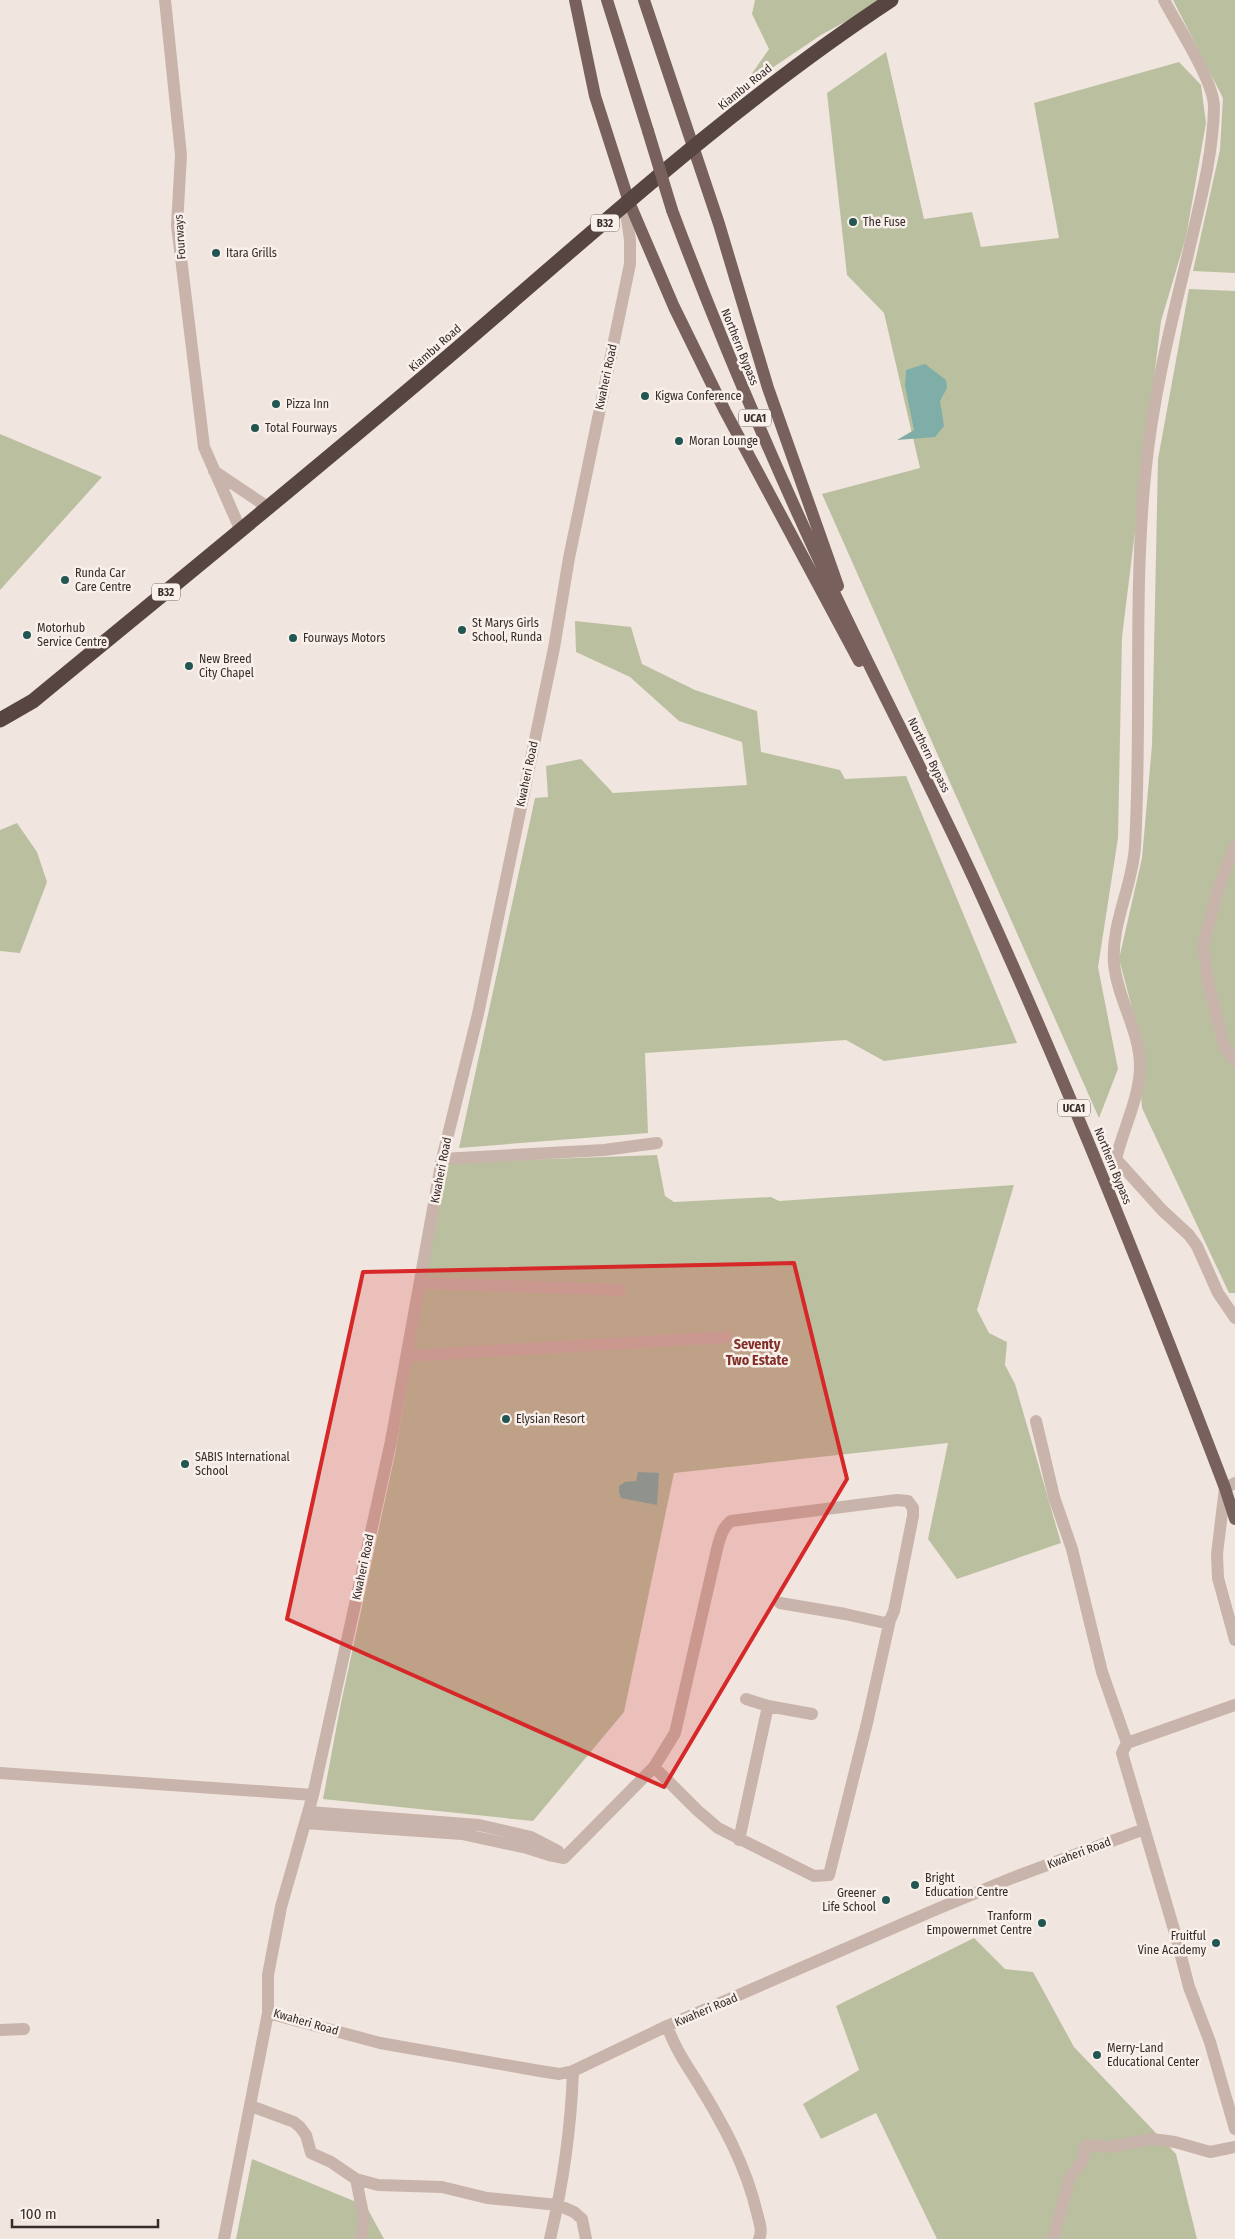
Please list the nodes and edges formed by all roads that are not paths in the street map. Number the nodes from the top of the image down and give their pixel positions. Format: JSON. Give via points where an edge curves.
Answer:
{"nodes":[{"id":1,"x":165,"y":0,"type":"edge"},
{"id":2,"x":575,"y":0,"type":"edge"},
{"id":3,"x":607,"y":0,"type":"edge"},
{"id":4,"x":644,"y":0,"type":"edge"},
{"id":5,"x":891,"y":0,"type":"edge"},
{"id":6,"x":1164,"y":0,"type":"edge"},
{"id":7,"x":693,"y":149,"type":"junction"},
{"id":8,"x":627,"y":204,"type":"junction"},
{"id":9,"x":214,"y":470,"type":"junction"},
{"id":10,"x":269,"y":508,"type":"junction"},
{"id":11,"x":241,"y":531,"type":"junction"},
{"id":12,"x":848,"y":622,"type":"junction"},
{"id":13,"x":890,"y":706,"type":"junction"},
{"id":14,"x":0,"y":720,"type":"edge"},
{"id":15,"x":1235,"y":846,"type":"edge"},
{"id":16,"x":1235,"y":1061,"type":"edge"},
{"id":17,"x":657,"y":1143,"type":"dead end"},
{"id":18,"x":1116,"y":1158,"type":"junction"},
{"id":19,"x":442,"y":1159,"type":"junction"},
{"id":20,"x":1099,"y":1164,"type":"junction"},
{"id":21,"x":420,"y":1283,"type":"junction"},
{"id":22,"x":620,"y":1290,"type":"dead end"},
{"id":23,"x":1235,"y":1318,"type":"edge"},
{"id":24,"x":727,"y":1337,"type":"dead end"},
{"id":25,"x":407,"y":1356,"type":"junction"},
{"id":26,"x":1036,"y":1421,"type":"dead end"},
{"id":27,"x":1230,"y":1485,"type":"edge"},
{"id":28,"x":1235,"y":1519,"type":"edge"},
{"id":29,"x":780,"y":1603,"type":"dead end"},
{"id":30,"x":890,"y":1620,"type":"junction"},
{"id":31,"x":1235,"y":1640,"type":"edge"},
{"id":32,"x":746,"y":1699,"type":"dead end"},
{"id":33,"x":1235,"y":1705,"type":"edge"},
{"id":34,"x":768,"y":1706,"type":"junction"},
{"id":35,"x":812,"y":1714,"type":"dead end"},
{"id":36,"x":1127,"y":1743,"type":"junction"},
{"id":37,"x":654,"y":1767,"type":"junction"},
{"id":38,"x":0,"y":1773,"type":"edge"},
{"id":39,"x":313,"y":1795,"type":"junction"},
{"id":40,"x":307,"y":1817,"type":"junction"},
{"id":41,"x":1144,"y":1828,"type":"junction"},
{"id":42,"x":740,"y":1840,"type":"junction"},
{"id":43,"x":268,"y":2013,"type":"junction"},
{"id":44,"x":667,"y":2026,"type":"junction"},
{"id":45,"x":24,"y":2029,"type":"dead end"},
{"id":46,"x":0,"y":2030,"type":"edge"},
{"id":47,"x":574,"y":2071,"type":"junction"},
{"id":48,"x":251,"y":2106,"type":"junction"},
{"id":49,"x":1235,"y":2128,"type":"edge"},
{"id":50,"x":1235,"y":2147,"type":"edge"},
{"id":51,"x":356,"y":2179,"type":"junction"},
{"id":52,"x":558,"y":2205,"type":"junction"},
{"id":53,"x":224,"y":2239,"type":"edge"},
{"id":54,"x":362,"y":2239,"type":"edge"},
{"id":55,"x":550,"y":2239,"type":"edge"},
{"id":56,"x":586,"y":2239,"type":"edge"},
{"id":57,"x":759,"y":2239,"type":"edge"},
{"id":58,"x":1053,"y":2239,"type":"edge"}],
"edges":[{"from":1,"to":9,"type":"street","name":"Fourways","via":[[181,155],[178,233],[204,447]]},
{"from":2,"to":8,"type":"main road","via":[[594,89]]},
{"from":3,"to":12,"type":"main road","name":"Northern Bypass","number":"UCA1","bridge":true,"via":[[672,210],[708,306]]},
{"from":4,"to":7,"type":"main road"},
{"from":5,"to":7,"type":"highway","name":"Kiambu Road","number":"B32","via":[[778,79]]},
{"from":6,"to":18,"type":"street","via":[[1205,76],[1214,103],[1208,167],[1171,324],[1145,476],[1140,564],[1135,851],[1118,927],[1114,963],[1140,1064],[1135,1094]]},
{"from":7,"to":8,"type":"highway","name":"Kiambu Road","number":"B32"},
{"from":7,"to":12,"type":"main road","via":[[719,224],[754,347],[832,566]]},
{"from":8,"to":10,"type":"highway","name":"Kiambu Road","number":"B32"},
{"from":8,"to":13,"type":"main road","via":[[725,411],[856,657]]},
{"from":8,"to":19,"type":"street","name":"Kwaheri Road","via":[[630,264],[478,1014]]},
{"from":9,"to":10,"type":"street"},
{"from":9,"to":11,"type":"street","name":"Fourways"},
{"from":10,"to":11,"type":"highway","name":"Kiambu Road","number":"B32"},
{"from":11,"to":14,"type":"highway","name":"Kiambu Road","number":"B32","via":[[33,701]]},
{"from":12,"to":13,"type":"main road","name":"Northern Bypass","number":"UCA1"},
{"from":13,"to":20,"type":"main road","name":"Northern Bypass","number":"UCA1","via":[[983,898]]},
{"from":15,"to":16,"type":"street","via":[[1220,884],[1204,945],[1208,981],[1222,1037],[1228,1054]]},
{"from":17,"to":19,"type":"street","via":[[604,1150]]},
{"from":18,"to":20,"type":"street"},
{"from":18,"to":23,"type":"street","via":[[1189,1236],[1218,1293]]},
{"from":19,"to":21,"type":"street","name":"Kwaheri Road"},
{"from":20,"to":27,"type":"main road","name":"Northern Bypass","number":"UCA1"},
{"from":21,"to":22,"type":"street"},
{"from":21,"to":25,"type":"street","name":"Kwaheri Road"},
{"from":24,"to":25,"type":"street"},
{"from":25,"to":39,"type":"street","name":"Kwaheri Road"},
{"from":26,"to":36,"type":"street","via":[[1102,1672]]},
{"from":27,"to":28,"type":"main road","name":"Northern Bypass","number":"UCA1"},
{"from":27,"to":31,"type":"street","via":[[1217,1554],[1218,1578]]},
{"from":29,"to":30,"type":"street","via":[[885,1623]]},
{"from":30,"to":37,"type":"street","via":[[913,1516],[908,1500],[731,1521],[725,1527],[717,1549],[675,1733]]},
{"from":30,"to":42,"type":"street","via":[[829,1875],[814,1876]]},
{"from":32,"to":34,"type":"street"},
{"from":33,"to":36,"type":"street"},
{"from":34,"to":35,"type":"street"},
{"from":34,"to":42,"type":"street"},
{"from":36,"to":41,"type":"street","via":[[1122,1753],[1123,1761]]},
{"from":37,"to":40,"type":"street","via":[[564,1858],[478,1831]]},
{"from":37,"to":42,"type":"street","via":[[710,1822]]},
{"from":38,"to":39,"type":"street"},
{"from":39,"to":40,"type":"street","name":"Kwaheri Road"},
{"from":40,"to":43,"type":"street","name":"Kwaheri Road","via":[[281,1907],[268,1975]]},
{"from":41,"to":44,"type":"street","name":"Kwaheri Road","via":[[945,1906]]},
{"from":41,"to":49,"type":"street","via":[[1189,1987],[1210,2042]]},
{"from":43,"to":47,"type":"street","name":"Kwaheri Road","via":[[380,2042],[559,2074]]},
{"from":43,"to":48,"type":"street"},
{"from":44,"to":47,"type":"street","name":"Kwaheri Road"},
{"from":44,"to":57,"type":"street","via":[[675,2048],[744,2166],[761,2232]]},
{"from":45,"to":46,"type":"street"},
{"from":47,"to":52,"type":"street","via":[[572,2118]]},
{"from":48,"to":51,"type":"street","via":[[294,2122],[304,2131],[311,2153]]},
{"from":48,"to":53,"type":"street"},
{"from":50,"to":58,"type":"street","via":[[1210,2152],[1152,2139],[1121,2146],[1085,2147],[1081,2164],[1070,2176]]},
{"from":51,"to":52,"type":"street","via":[[378,2185],[442,2187],[488,2198]]},
{"from":51,"to":54,"type":"street","via":[[364,2219]]},
{"from":52,"to":55,"type":"street"},
{"from":52,"to":56,"type":"street","via":[[582,2219]]}]}
